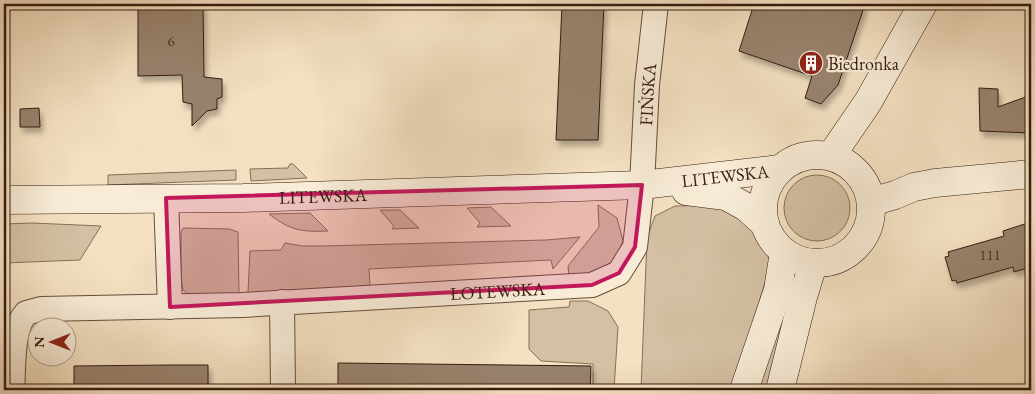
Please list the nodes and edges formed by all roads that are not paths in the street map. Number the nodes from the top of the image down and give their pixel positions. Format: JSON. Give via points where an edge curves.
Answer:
{"nodes":[{"id":1,"x":656,"y":4,"type":"edge"},
{"id":2,"x":923,"y":4,"type":"edge"},
{"id":3,"x":831,"y":156,"type":"junction"},
{"id":4,"x":780,"y":169,"type":"junction"},
{"id":5,"x":1031,"y":174,"type":"edge"},
{"id":6,"x":642,"y":185,"type":"junction"},
{"id":7,"x":166,"y":198,"type":"junction"},
{"id":8,"x":4,"y":200,"type":"edge"},
{"id":9,"x":870,"y":202,"type":"junction"},
{"id":10,"x":765,"y":224,"type":"junction"},
{"id":11,"x":784,"y":252,"type":"junction"},
{"id":12,"x":813,"y":264,"type":"junction"},
{"id":13,"x":282,"y":302,"type":"junction"},
{"id":14,"x":170,"y":307,"type":"junction"},
{"id":15,"x":12,"y":390,"type":"edge"},
{"id":16,"x":283,"y":390,"type":"edge"},
{"id":17,"x":744,"y":390,"type":"edge"},
{"id":18,"x":780,"y":390,"type":"edge"}],
"edges":[{"from":1,"to":6,"type":"street","name":"FIŃSKA","via":[[647,85]]},
{"from":2,"to":3,"type":"street","via":[[868,102]]},
{"from":3,"to":4,"type":"street","via":[[795,159]]},
{"from":3,"to":9,"type":"street","via":[[850,166],[864,182]]},
{"from":4,"to":6,"type":"street","name":"LITEWSKA"},
{"from":4,"to":10,"type":"street","via":[[769,184],[763,204]]},
{"from":5,"to":9,"type":"street","via":[[914,187]]},
{"from":6,"to":7,"type":"street","name":"LITEWSKA"},
{"from":6,"to":10,"type":"street","name":"LITEWSKA","via":[[726,196],[746,207]]},
{"from":6,"to":13,"type":"street","name":"ŁOTEWSKA","via":[[635,247],[619,273],[592,285]]},
{"from":7,"to":8,"type":"street","name":"LITEWSKA"},
{"from":7,"to":14,"type":"street"},
{"from":9,"to":12,"type":"street","via":[[870,220],[864,236],[838,259]]},
{"from":10,"to":11,"type":"street","via":[[774,243]]},
{"from":11,"to":12,"type":"street"},
{"from":11,"to":17,"type":"street","via":[[778,290]]},
{"from":12,"to":18,"type":"street"},
{"from":13,"to":14,"type":"street","name":"ŁOTEWSKA"},
{"from":13,"to":16,"type":"street"},
{"from":14,"to":15,"type":"street","name":"ŁOTEWSKA","via":[[26,312],[16,335]]}]}
